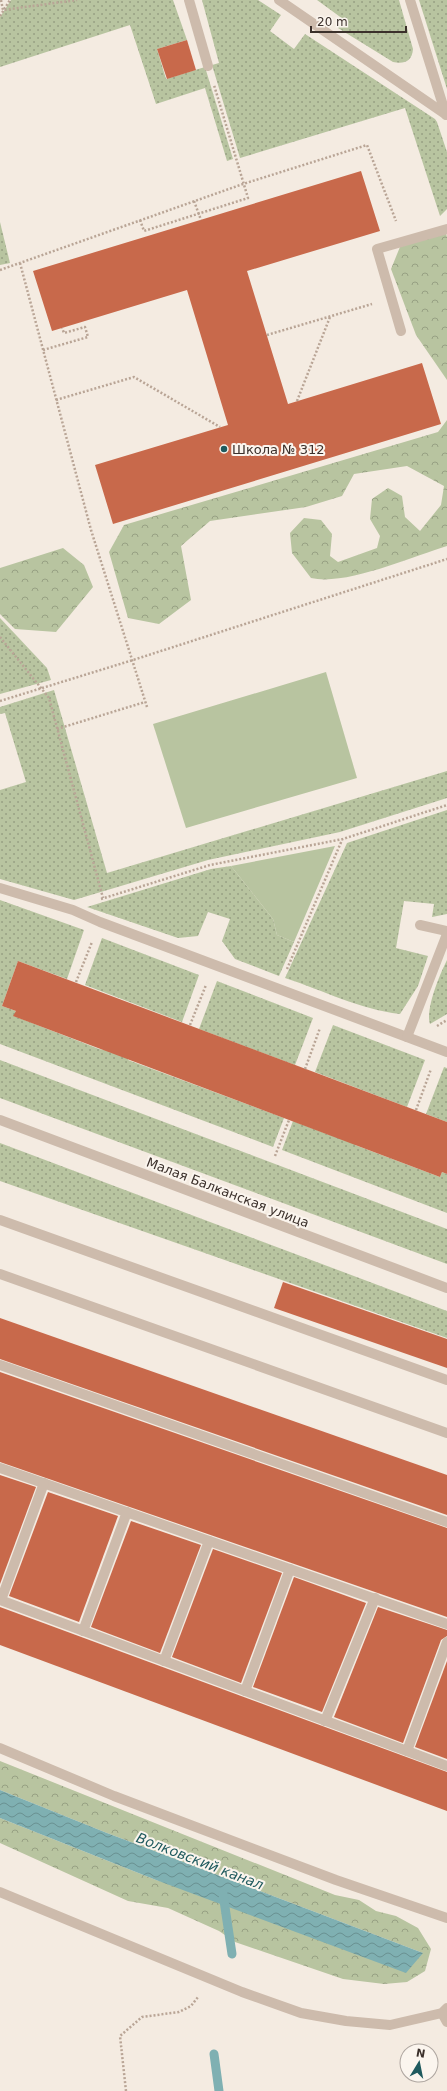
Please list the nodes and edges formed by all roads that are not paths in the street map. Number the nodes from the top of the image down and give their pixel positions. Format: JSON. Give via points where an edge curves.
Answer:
{"nodes":[{"id":1,"x":188,"y":0,"type":"edge"},
{"id":2,"x":279,"y":0,"type":"edge"},
{"id":3,"x":410,"y":0,"type":"edge"},
{"id":4,"x":208,"y":66,"type":"road end"},
{"id":5,"x":446,"y":116,"type":"edge"},
{"id":6,"x":447,"y":229,"type":"edge"},
{"id":7,"x":401,"y":331,"type":"dead end"},
{"id":8,"x":0,"y":888,"type":"edge"},
{"id":9,"x":420,"y":925,"type":"dead end"},
{"id":10,"x":447,"y":931,"type":"edge"},
{"id":11,"x":447,"y":934,"type":"edge"},
{"id":12,"x":407,"y":1037,"type":"junction"},
{"id":13,"x":443,"y":1050,"type":"edge"},
{"id":14,"x":0,"y":1120,"type":"edge"},
{"id":15,"x":0,"y":1220,"type":"edge"},
{"id":16,"x":0,"y":1274,"type":"edge"},
{"id":17,"x":447,"y":1288,"type":"edge"},
{"id":18,"x":0,"y":1365,"type":"edge"},
{"id":19,"x":447,"y":1380,"type":"edge"},
{"id":20,"x":447,"y":1433,"type":"edge"},
{"id":21,"x":0,"y":1468,"type":"edge"},
{"id":22,"x":44,"y":1483,"type":"junction"},
{"id":23,"x":127,"y":1512,"type":"junction"},
{"id":24,"x":447,"y":1522,"type":"edge"},
{"id":25,"x":209,"y":1541,"type":"junction"},
{"id":26,"x":290,"y":1569,"type":"junction"},
{"id":27,"x":375,"y":1598,"type":"junction"},
{"id":28,"x":1,"y":1600,"type":"edge"},
{"id":29,"x":447,"y":1624,"type":"edge"},
{"id":30,"x":83,"y":1631,"type":"junction"},
{"id":31,"x":447,"y":1642,"type":"edge"},
{"id":32,"x":164,"y":1660,"type":"junction"},
{"id":33,"x":245,"y":1691,"type":"junction"},
{"id":34,"x":325,"y":1721,"type":"junction"},
{"id":35,"x":0,"y":1748,"type":"edge"},
{"id":36,"x":407,"y":1751,"type":"junction"},
{"id":37,"x":447,"y":1766,"type":"edge"},
{"id":38,"x":0,"y":1892,"type":"edge"},
{"id":39,"x":447,"y":1918,"type":"edge"},
{"id":40,"x":445,"y":2011,"type":"edge"},
{"id":41,"x":447,"y":2022,"type":"edge"}],
"edges":[{"from":1,"to":4,"type":"street"},
{"from":2,"to":5,"type":"street"},
{"from":3,"to":5,"type":"street"},
{"from":6,"to":7,"type":"street","via":[[378,249]]},
{"from":8,"to":12,"type":"street","via":[[73,910]]},
{"from":9,"to":10,"type":"street"},
{"from":11,"to":12,"type":"street"},
{"from":12,"to":13,"type":"street"},
{"from":14,"to":17,"type":"street","name":"Малая Балканская улица"},
{"from":15,"to":19,"type":"street"},
{"from":16,"to":20,"type":"street"},
{"from":18,"to":24,"type":"street"},
{"from":21,"to":22,"type":"street"},
{"from":22,"to":23,"type":"street"},
{"from":22,"to":28,"type":"street"},
{"from":23,"to":25,"type":"street"},
{"from":23,"to":30,"type":"street"},
{"from":25,"to":26,"type":"street"},
{"from":25,"to":32,"type":"street"},
{"from":26,"to":27,"type":"street"},
{"from":26,"to":33,"type":"street"},
{"from":27,"to":29,"type":"street"},
{"from":27,"to":34,"type":"street"},
{"from":28,"to":30,"type":"street"},
{"from":30,"to":32,"type":"street"},
{"from":31,"to":36,"type":"street"},
{"from":32,"to":33,"type":"street"},
{"from":33,"to":34,"type":"street"},
{"from":34,"to":36,"type":"street"},
{"from":35,"to":39,"type":"street","via":[[114,1796],[336,1880]]},
{"from":36,"to":37,"type":"street"},
{"from":38,"to":40,"type":"street","via":[[212,1980],[301,2013],[390,2025]]},
{"from":40,"to":41,"type":"street"}]}
